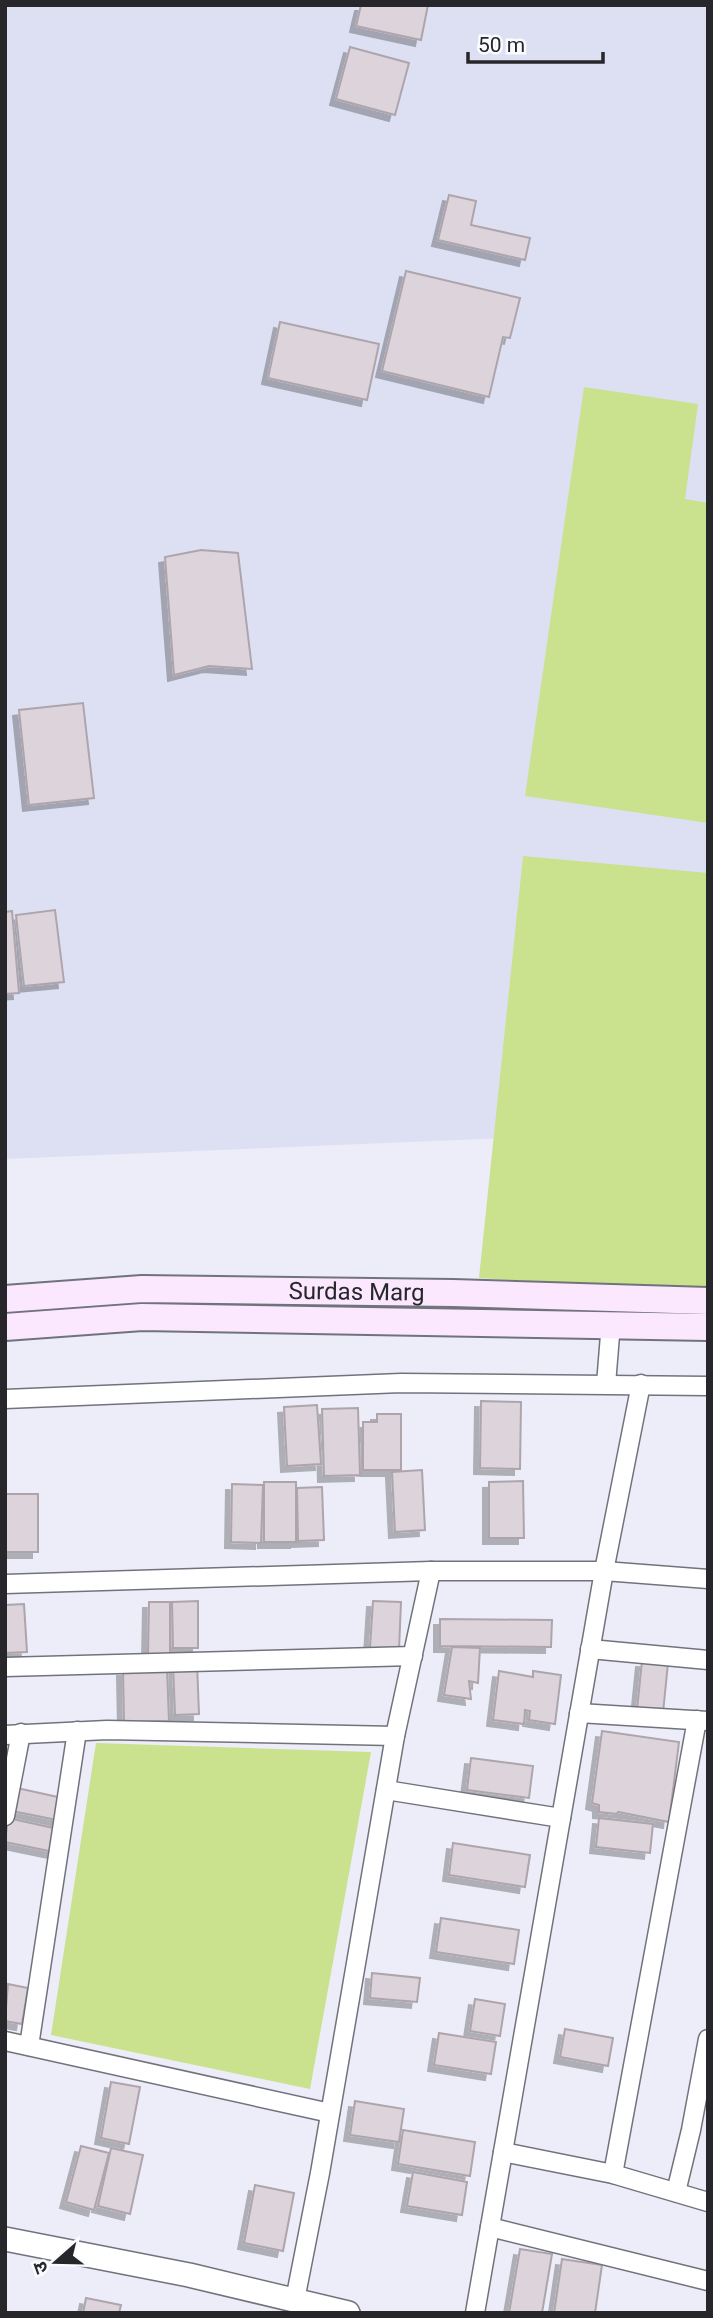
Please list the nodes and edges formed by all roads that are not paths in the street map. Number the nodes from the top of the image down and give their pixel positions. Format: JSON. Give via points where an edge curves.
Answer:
{"nodes":[{"id":1,"x":453,"y":1293,"type":"junction"},
{"id":2,"x":5,"y":1299,"type":"edge"},
{"id":3,"x":708,"y":1301,"type":"edge"},
{"id":4,"x":452,"y":1322,"type":"junction"},
{"id":5,"x":611,"y":1324,"type":"junction"},
{"id":6,"x":5,"y":1326,"type":"edge"},
{"id":7,"x":708,"y":1326,"type":"edge"},
{"id":8,"x":606,"y":1384,"type":"junction"},
{"id":9,"x":641,"y":1384,"type":"junction"},
{"id":10,"x":708,"y":1386,"type":"edge"},
{"id":11,"x":5,"y":1399,"type":"edge"},
{"id":12,"x":431,"y":1571,"type":"junction"},
{"id":13,"x":604,"y":1571,"type":"junction"},
{"id":14,"x":708,"y":1579,"type":"edge"},
{"id":15,"x":5,"y":1584,"type":"edge"},
{"id":16,"x":590,"y":1649,"type":"junction"},
{"id":17,"x":413,"y":1656,"type":"junction"},
{"id":18,"x":708,"y":1660,"type":"edge"},
{"id":19,"x":5,"y":1667,"type":"edge"},
{"id":20,"x":579,"y":1713,"type":"junction"},
{"id":21,"x":702,"y":1721,"type":"edge"},
{"id":22,"x":77,"y":1731,"type":"junction"},
{"id":23,"x":13,"y":1734,"type":"edge"},
{"id":24,"x":395,"y":1735,"type":"junction"},
{"id":25,"x":386,"y":1790,"type":"junction"},
{"id":26,"x":5,"y":1816,"type":"edge"},
{"id":27,"x":561,"y":1818,"type":"junction"},
{"id":28,"x":708,"y":2039,"type":"edge"},
{"id":29,"x":5,"y":2041,"type":"edge"},
{"id":30,"x":29,"y":2046,"type":"junction"},
{"id":31,"x":706,"y":2058,"type":"edge"},
{"id":32,"x":330,"y":2113,"type":"junction"},
{"id":33,"x":699,"y":2133,"type":"edge"},
{"id":34,"x":503,"y":2152,"type":"junction"},
{"id":35,"x":613,"y":2174,"type":"junction"},
{"id":36,"x":676,"y":2192,"type":"junction"},
{"id":37,"x":708,"y":2202,"type":"edge"},
{"id":38,"x":490,"y":2227,"type":"junction"},
{"id":39,"x":5,"y":2239,"type":"edge"},
{"id":40,"x":708,"y":2281,"type":"edge"},
{"id":41,"x":295,"y":2300,"type":"junction"},
{"id":42,"x":348,"y":2313,"type":"edge"},
{"id":43,"x":475,"y":2313,"type":"edge"}],
"edges":[{"from":1,"to":2,"type":"main road","name":"Surdas Marg","via":[[142,1289]]},
{"from":1,"to":3,"type":"main road","name":"Surdas Marg"},
{"from":1,"to":4,"type":"main road"},
{"from":4,"to":5,"type":"main road","name":"Surdas Marg"},
{"from":4,"to":6,"type":"main road","name":"Surdas Marg","via":[[142,1317]]},
{"from":5,"to":7,"type":"main road","name":"Surdas Marg"},
{"from":5,"to":8,"type":"street"},
{"from":8,"to":9,"type":"street"},
{"from":8,"to":11,"type":"street","via":[[401,1383]]},
{"from":9,"to":10,"type":"street"},
{"from":9,"to":13,"type":"street"},
{"from":12,"to":13,"type":"street"},
{"from":12,"to":15,"type":"street"},
{"from":12,"to":17,"type":"street"},
{"from":13,"to":14,"type":"street"},
{"from":13,"to":16,"type":"street"},
{"from":16,"to":18,"type":"street"},
{"from":16,"to":20,"type":"street"},
{"from":17,"to":19,"type":"street"},
{"from":17,"to":24,"type":"street"},
{"from":20,"to":21,"type":"street"},
{"from":20,"to":27,"type":"street"},
{"from":21,"to":35,"type":"street"},
{"from":22,"to":23,"type":"street"},
{"from":22,"to":24,"type":"street"},
{"from":22,"to":30,"type":"street"},
{"from":23,"to":26,"type":"street"},
{"from":24,"to":25,"type":"street"},
{"from":25,"to":27,"type":"street"},
{"from":25,"to":32,"type":"street"},
{"from":27,"to":34,"type":"street"},
{"from":28,"to":31,"type":"street"},
{"from":29,"to":30,"type":"street"},
{"from":30,"to":32,"type":"street"},
{"from":31,"to":33,"type":"street"},
{"from":32,"to":41,"type":"street"},
{"from":33,"to":36,"type":"street"},
{"from":34,"to":35,"type":"street"},
{"from":34,"to":38,"type":"street"},
{"from":35,"to":36,"type":"street"},
{"from":36,"to":37,"type":"street"},
{"from":38,"to":40,"type":"street"},
{"from":38,"to":43,"type":"street"},
{"from":39,"to":41,"type":"street"},
{"from":41,"to":42,"type":"street"}]}
